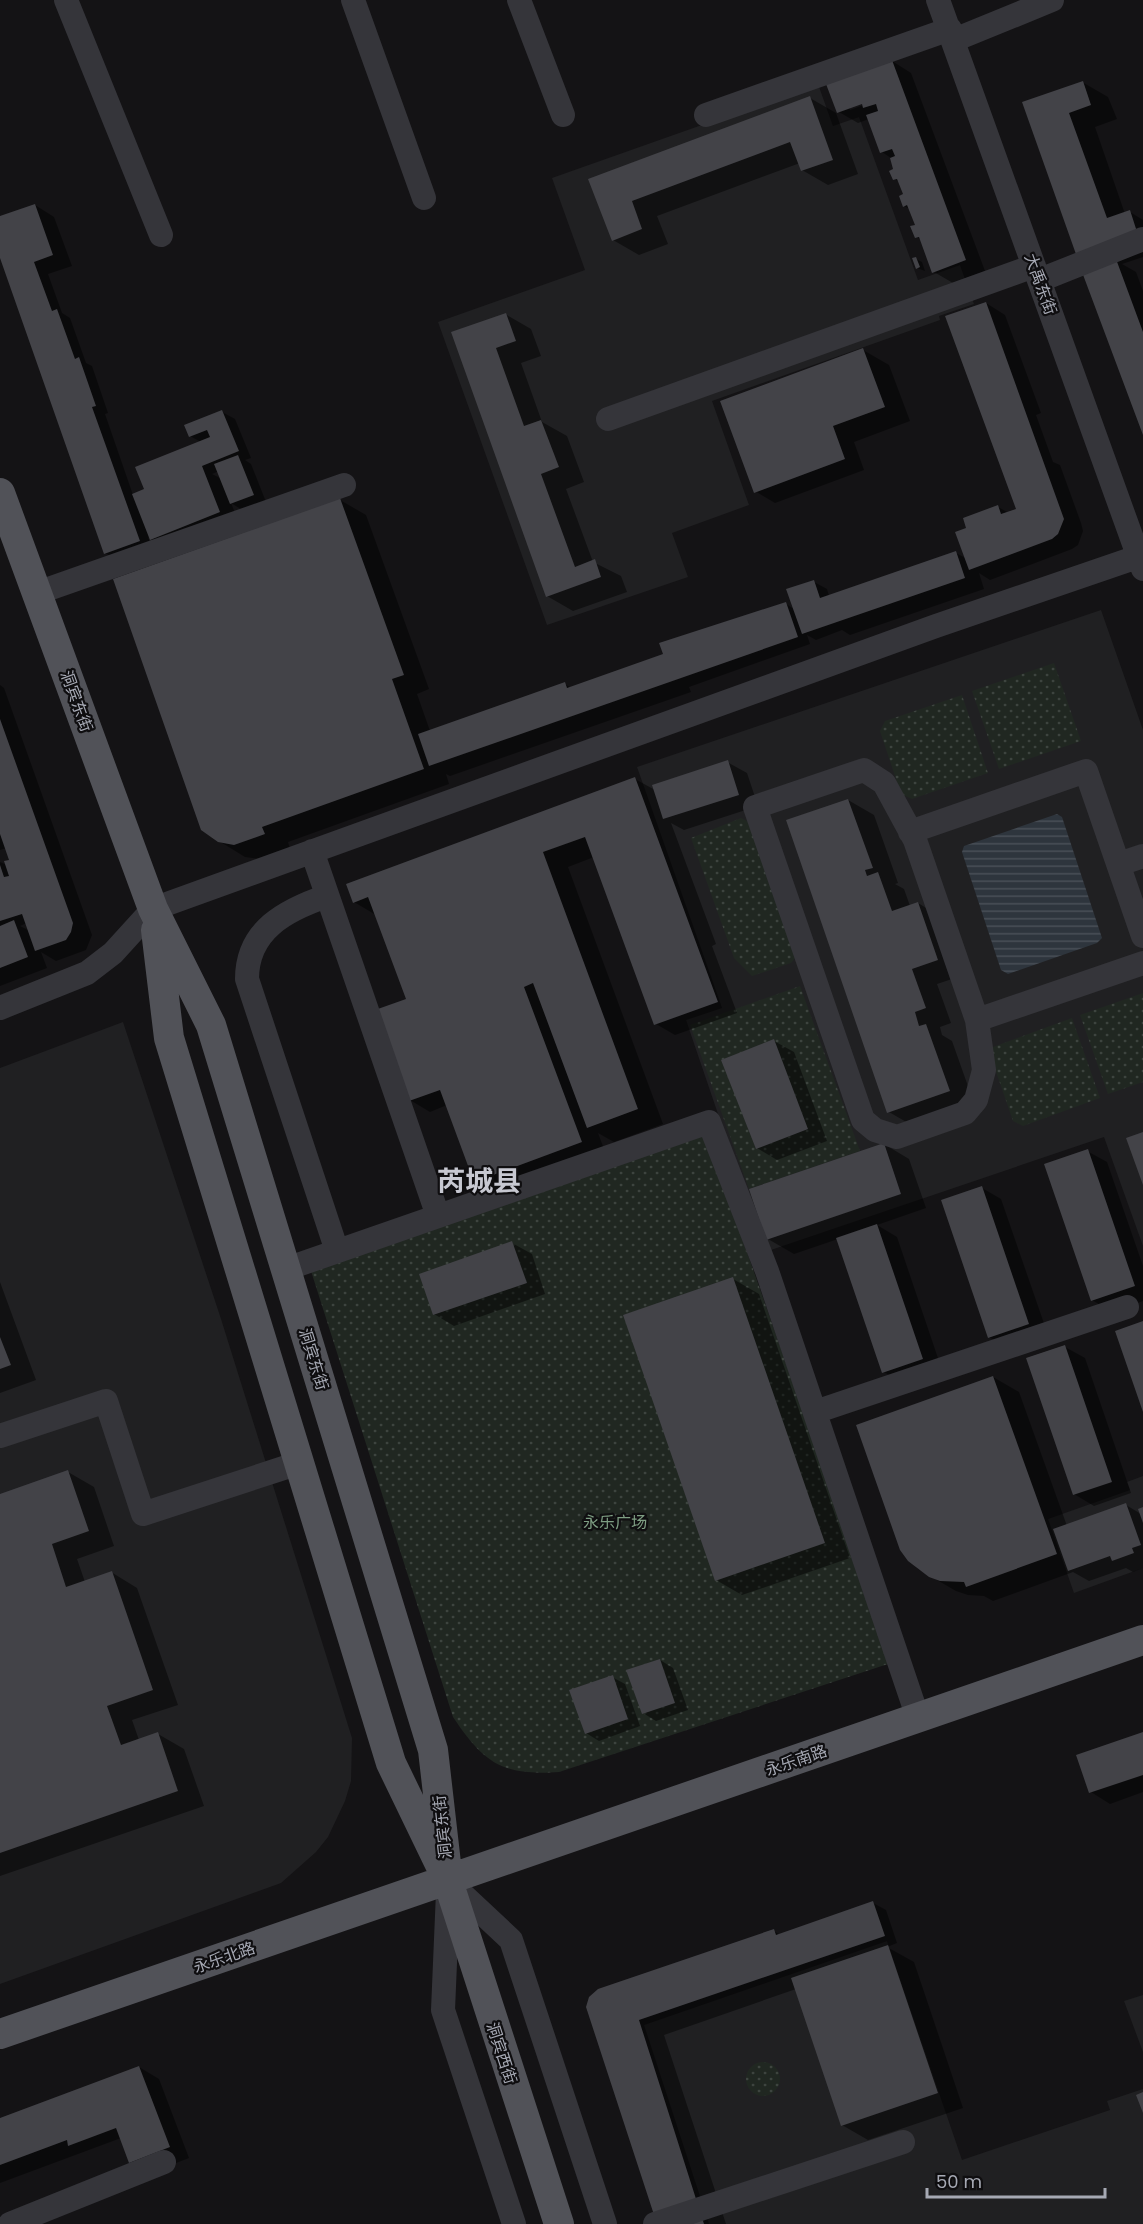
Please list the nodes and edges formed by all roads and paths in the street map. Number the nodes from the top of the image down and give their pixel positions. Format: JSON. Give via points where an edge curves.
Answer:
{"nodes":[{"id":1,"x":66,"y":0,"type":"edge"},
{"id":2,"x":352,"y":0,"type":"edge"},
{"id":3,"x":519,"y":0,"type":"edge"},
{"id":4,"x":938,"y":0,"type":"edge"},
{"id":5,"x":1052,"y":0,"type":"edge"},
{"id":6,"x":952,"y":35,"type":"junction"},
{"id":7,"x":563,"y":115,"type":"dead end"},
{"id":8,"x":706,"y":115,"type":"dead end"},
{"id":9,"x":424,"y":198,"type":"dead end"},
{"id":10,"x":161,"y":235,"type":"dead end"},
{"id":11,"x":1143,"y":239,"type":"edge"},
{"id":12,"x":1037,"y":273,"type":"junction"},
{"id":13,"x":609,"y":419,"type":"dead end"},
{"id":14,"x":344,"y":485,"type":"dead end"},
{"id":15,"x":0,"y":493,"type":"edge"},
{"id":16,"x":1142,"y":560,"type":"edge"},
{"id":17,"x":37,"y":593,"type":"junction"},
{"id":18,"x":910,"y":832,"type":"junction"},
{"id":19,"x":312,"y":851,"type":"junction"},
{"id":20,"x":1143,"y":856,"type":"edge"},
{"id":21,"x":1119,"y":864,"type":"junction"},
{"id":22,"x":327,"y":896,"type":"junction"},
{"id":23,"x":153,"y":909,"type":"junction"},
{"id":24,"x":1143,"y":936,"type":"edge"},
{"id":25,"x":1143,"y":963,"type":"edge"},
{"id":26,"x":0,"y":1008,"type":"edge"},
{"id":27,"x":977,"y":1020,"type":"junction"},
{"id":28,"x":438,"y":1216,"type":"junction"},
{"id":29,"x":337,"y":1251,"type":"junction"},
{"id":30,"x":286,"y":1269,"type":"junction"},
{"id":31,"x":1127,"y":1307,"type":"dead end"},
{"id":32,"x":815,"y":1412,"type":"junction"},
{"id":33,"x":0,"y":1436,"type":"edge"},
{"id":34,"x":299,"y":1462,"type":"junction"},
{"id":35,"x":1143,"y":1640,"type":"edge"},
{"id":36,"x":918,"y":1718,"type":"junction"},
{"id":37,"x":448,"y":1881,"type":"junction"},
{"id":38,"x":0,"y":2034,"type":"edge"},
{"id":39,"x":903,"y":2142,"type":"dead end"},
{"id":40,"x":164,"y":2162,"type":"dead end"},
{"id":41,"x":10,"y":2224,"type":"edge"},
{"id":42,"x":514,"y":2224,"type":"edge"},
{"id":43,"x":559,"y":2224,"type":"edge"},
{"id":44,"x":605,"y":2224,"type":"edge"},
{"id":45,"x":655,"y":2224,"type":"edge"}],
"edges":[{"from":1,"to":10,"type":"street"},
{"from":2,"to":9,"type":"street"},
{"from":3,"to":7,"type":"street"},
{"from":4,"to":6,"type":"street","name":"大禹东街"},
{"from":5,"to":6,"type":"street"},
{"from":6,"to":8,"type":"street"},
{"from":6,"to":12,"type":"street","name":"大禹东街"},
{"from":11,"to":12,"type":"street"},
{"from":12,"to":13,"type":"street"},
{"from":12,"to":16,"type":"street","name":"大禹东街"},
{"from":14,"to":17,"type":"street"},
{"from":15,"to":17,"type":"main road","name":"洞宾东街"},
{"from":16,"to":19,"type":"street","via":[[936,626]]},
{"from":17,"to":23,"type":"main road","name":"洞宾东街"},
{"from":18,"to":21,"type":"street","via":[[1086,771]]},
{"from":18,"to":27,"type":"street"},
{"from":18,"to":27,"type":"street","via":[[884,783],[864,770],[755,807],[863,1120],[869,1126],[897,1137],[965,1113],[976,1100],[984,1070]]},
{"from":19,"to":22,"type":"street"},
{"from":19,"to":23,"type":"street"},
{"from":20,"to":21,"type":"street"},
{"from":21,"to":24,"type":"street"},
{"from":22,"to":28,"type":"street"},
{"from":22,"to":29,"type":"street","via":[[302,905],[261,933],[249,956],[247,979]]},
{"from":23,"to":26,"type":"street","via":[[113,952],[87,973]]},
{"from":23,"to":30,"type":"main road","name":"洞宾东街","via":[[211,1025]]},
{"from":23,"to":34,"type":"main road","name":"洞宾东街","via":[[169,1038]]},
{"from":25,"to":27,"type":"street"},
{"from":28,"to":29,"type":"street"},
{"from":28,"to":32,"type":"street","via":[[709,1122],[768,1271]]},
{"from":29,"to":30,"type":"street"},
{"from":30,"to":37,"type":"main road","name":"洞宾东街","via":[[433,1750]]},
{"from":31,"to":32,"type":"street"},
{"from":32,"to":36,"type":"street"},
{"from":33,"to":34,"type":"street","via":[[106,1401],[143,1514]]},
{"from":34,"to":37,"type":"main road","name":"洞宾东街","via":[[391,1763]]},
{"from":35,"to":36,"type":"main road","name":"永乐南路"},
{"from":36,"to":37,"type":"main road","name":"永乐南路"},
{"from":37,"to":38,"type":"main road","name":"永乐北路"},
{"from":37,"to":42,"type":"street","via":[[443,2010]]},
{"from":37,"to":43,"type":"main road","name":"洞宾西街"},
{"from":37,"to":44,"type":"street","via":[[511,1940]]},
{"from":39,"to":45,"type":"street"},
{"from":40,"to":41,"type":"street"}]}
